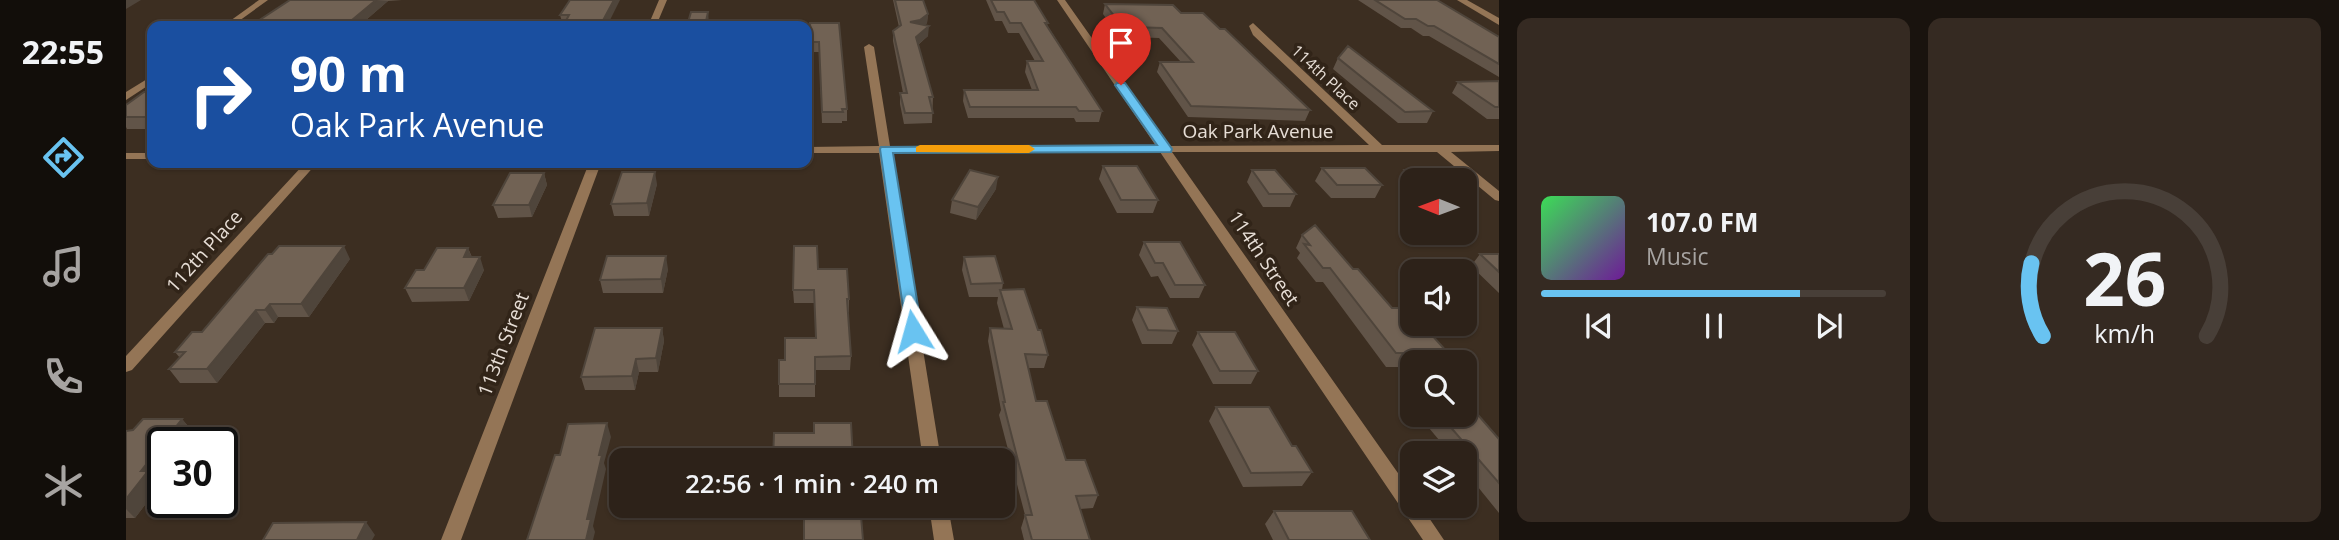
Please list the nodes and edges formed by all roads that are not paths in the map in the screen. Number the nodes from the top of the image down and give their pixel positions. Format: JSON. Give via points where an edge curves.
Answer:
{"nodes":[{"id":1,"x":264,"y":0,"type":"edge"},
{"id":2,"x":663,"y":0,"type":"edge"},
{"id":3,"x":1061,"y":0,"type":"edge"},
{"id":4,"x":1461,"y":0,"type":"edge"},
{"id":5,"x":234,"y":21,"type":"edge"},
{"id":6,"x":654,"y":21,"type":"edge"},
{"id":7,"x":1499,"y":22,"type":"edge"},
{"id":8,"x":1253,"y":26,"type":"dead end"},
{"id":9,"x":869,"y":47,"type":"dead end"},
{"id":10,"x":147,"y":82,"type":"edge"},
{"id":11,"x":126,"y":97,"type":"edge"},
{"id":12,"x":1499,"y":148,"type":"edge"},
{"id":13,"x":886,"y":149,"type":"junction"},
{"id":14,"x":1166,"y":149,"type":"junction"},
{"id":15,"x":1380,"y":149,"type":"junction"},
{"id":16,"x":1440,"y":149,"type":"junction"},
{"id":17,"x":812,"y":150,"type":"edge"},
{"id":18,"x":126,"y":156,"type":"edge"},
{"id":19,"x":147,"y":156,"type":"edge"},
{"id":20,"x":306,"y":168,"type":"edge"},
{"id":21,"x":593,"y":168,"type":"edge"},
{"id":22,"x":1499,"y":197,"type":"edge"},
{"id":23,"x":126,"y":366,"type":"edge"},
{"id":24,"x":930,"y":448,"type":"edge"},
{"id":25,"x":941,"y":518,"type":"edge"},
{"id":26,"x":451,"y":540,"type":"edge"},
{"id":27,"x":944,"y":540,"type":"edge"},
{"id":28,"x":1434,"y":540,"type":"edge"}],
"edges":[{"from":1,"to":5,"type":"street"},
{"from":2,"to":6,"type":"street"},
{"from":3,"to":14,"type":"street","name":"114th Street"},
{"from":4,"to":7,"type":"street"},
{"from":8,"to":15,"type":"street","name":"114th Place"},
{"from":9,"to":13,"type":"street"},
{"from":10,"to":11,"type":"street"},
{"from":12,"to":16,"type":"street","name":"Oak Park Avenue"},
{"from":13,"to":14,"type":"street","name":"Oak Park Avenue"},
{"from":13,"to":17,"type":"street","name":"Oak Park Avenue"},
{"from":13,"to":24,"type":"street"},
{"from":14,"to":15,"type":"street","name":"Oak Park Avenue"},
{"from":14,"to":28,"type":"street","name":"114th Street"},
{"from":15,"to":16,"type":"street","name":"Oak Park Avenue"},
{"from":16,"to":22,"type":"street"},
{"from":18,"to":19,"type":"street"},
{"from":20,"to":23,"type":"street","name":"112th Place"},
{"from":21,"to":26,"type":"street","name":"113th Street"},
{"from":25,"to":27,"type":"street"}]}
